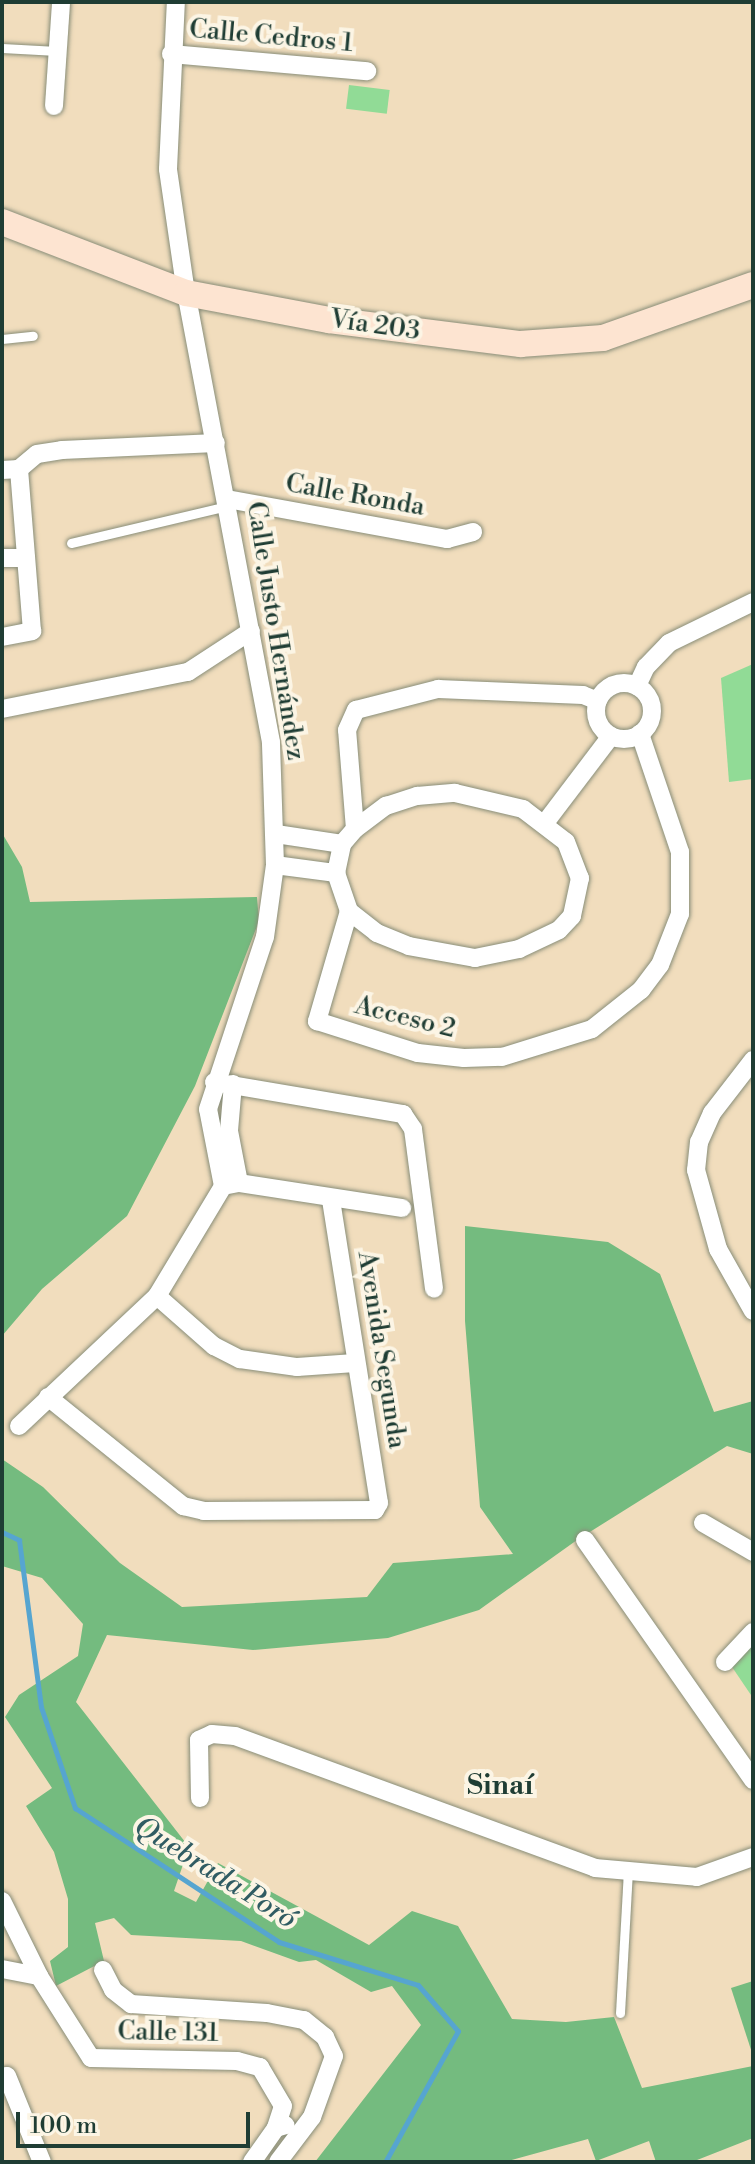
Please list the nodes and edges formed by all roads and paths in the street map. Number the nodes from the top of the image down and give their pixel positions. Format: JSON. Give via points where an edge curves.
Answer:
{"nodes":[{"id":1,"x":61,"y":2,"type":"edge"},
{"id":2,"x":176,"y":2,"type":"edge"},
{"id":3,"x":2,"y":48,"type":"edge"},
{"id":4,"x":57,"y":51,"type":"junction"},
{"id":5,"x":171,"y":54,"type":"junction"},
{"id":6,"x":367,"y":71,"type":"dead end"},
{"id":7,"x":54,"y":106,"type":"dead end"},
{"id":8,"x":2,"y":222,"type":"edge"},
{"id":9,"x":753,"y":285,"type":"edge"},
{"id":10,"x":186,"y":293,"type":"junction"},
{"id":11,"x":33,"y":336,"type":"dead end"},
{"id":12,"x":2,"y":339,"type":"edge"},
{"id":13,"x":216,"y":443,"type":"junction"},
{"id":14,"x":10,"y":470,"type":"edge"},
{"id":15,"x":227,"y":503,"type":"junction"},
{"id":16,"x":473,"y":532,"type":"dead end"},
{"id":17,"x":71,"y":543,"type":"dead end"},
{"id":18,"x":2,"y":558,"type":"edge"},
{"id":19,"x":26,"y":558,"type":"junction"},
{"id":20,"x":753,"y":602,"type":"edge"},
{"id":21,"x":251,"y":631,"type":"junction"},
{"id":22,"x":2,"y":637,"type":"edge"},
{"id":23,"x":637,"y":686,"type":"junction"},
{"id":24,"x":598,"y":701,"type":"junction"},
{"id":25,"x":2,"y":709,"type":"edge"},
{"id":26,"x":640,"y":734,"type":"junction"},
{"id":27,"x":611,"y":736,"type":"junction"},
{"id":28,"x":545,"y":823,"type":"junction"},
{"id":29,"x":276,"y":834,"type":"junction"},
{"id":30,"x":348,"y":836,"type":"junction"},
{"id":31,"x":275,"y":865,"type":"junction"},
{"id":32,"x":336,"y":873,"type":"junction"},
{"id":33,"x":349,"y":911,"type":"junction"},
{"id":34,"x":753,"y":1060,"type":"edge"},
{"id":35,"x":224,"y":1083,"type":"junction"},
{"id":36,"x":231,"y":1185,"type":"junction"},
{"id":37,"x":331,"y":1200,"type":"junction"},
{"id":38,"x":402,"y":1208,"type":"dead end"},
{"id":39,"x":744,"y":1278,"type":"edge"},
{"id":40,"x":434,"y":1289,"type":"dead end"},
{"id":41,"x":157,"y":1296,"type":"junction"},
{"id":42,"x":753,"y":1311,"type":"edge"},
{"id":43,"x":355,"y":1363,"type":"junction"},
{"id":44,"x":48,"y":1397,"type":"junction"},
{"id":45,"x":19,"y":1426,"type":"dead end"},
{"id":46,"x":703,"y":1523,"type":"dead end"},
{"id":47,"x":585,"y":1540,"type":"dead end"},
{"id":48,"x":753,"y":1552,"type":"edge"},
{"id":49,"x":753,"y":1632,"type":"edge"},
{"id":50,"x":725,"y":1662,"type":"dead end"},
{"id":51,"x":753,"y":1780,"type":"edge"},
{"id":52,"x":200,"y":1798,"type":"dead end"},
{"id":53,"x":753,"y":1857,"type":"edge"},
{"id":54,"x":628,"y":1872,"type":"junction"},
{"id":55,"x":2,"y":1901,"type":"edge"},
{"id":56,"x":2,"y":1969,"type":"edge"},
{"id":57,"x":103,"y":1970,"type":"dead end"},
{"id":58,"x":39,"y":1976,"type":"junction"},
{"id":59,"x":620,"y":2013,"type":"dead end"},
{"id":60,"x":5,"y":2077,"type":"edge"},
{"id":61,"x":312,"y":2117,"type":"junction"},
{"id":62,"x":276,"y":2128,"type":"junction"},
{"id":63,"x":42,"y":2162,"type":"edge"},
{"id":64,"x":252,"y":2162,"type":"edge"},
{"id":65,"x":278,"y":2162,"type":"edge"}],
"edges":[{"from":1,"to":4,"type":"street"},
{"from":2,"to":5,"type":"street","name":"Calle Justo Hernández"},
{"from":3,"to":4,"type":"lane"},
{"from":4,"to":7,"type":"street"},
{"from":5,"to":6,"type":"street","name":"Calle Cedros 1"},
{"from":5,"to":10,"type":"street","name":"Calle Justo Hernández","via":[[168,169]]},
{"from":8,"to":10,"type":"main road","name":"Vía 203"},
{"from":9,"to":10,"type":"main road","name":"Vía 203","via":[[603,338],[520,344],[329,320]]},
{"from":10,"to":13,"type":"street","name":"Calle Justo Hernández"},
{"from":11,"to":12,"type":"lane"},
{"from":13,"to":14,"type":"street","via":[[50,452]]},
{"from":13,"to":15,"type":"street","name":"Calle Justo Hernández"},
{"from":14,"to":19,"type":"street"},
{"from":15,"to":16,"type":"street","name":"Calle Ronda","via":[[447,539]]},
{"from":15,"to":17,"type":"lane"},
{"from":15,"to":21,"type":"street","name":"Calle Justo Hernández"},
{"from":18,"to":19,"type":"street"},
{"from":19,"to":22,"type":"street","via":[[32,631]]},
{"from":20,"to":23,"type":"street","via":[[669,643],[646,667]]},
{"from":21,"to":25,"type":"street","via":[[188,672]]},
{"from":21,"to":29,"type":"street","name":"Calle Justo Hernández","via":[[271,742]]},
{"from":23,"to":24,"type":"street","via":[[610,687]]},
{"from":23,"to":26,"type":"street","via":[[652,709]]},
{"from":24,"to":27,"type":"street","via":[[600,725]]},
{"from":24,"to":30,"type":"street","via":[[583,695],[438,689],[356,710],[347,730]]},
{"from":26,"to":27,"type":"street","via":[[626,739]]},
{"from":26,"to":33,"type":"street","name":"Acceso 2","via":[[680,852],[680,914],[660,965],[641,990],[592,1029],[502,1057],[464,1058],[418,1053],[317,1021]]},
{"from":27,"to":28,"type":"street"},
{"from":28,"to":30,"type":"street","via":[[492,798],[455,793],[417,796],[386,806]]},
{"from":28,"to":33,"type":"street","via":[[566,842],[580,878],[572,916],[542,941],[475,958],[440,955],[377,933]]},
{"from":29,"to":30,"type":"street"},
{"from":29,"to":31,"type":"street","name":"Calle Justo Hernández"},
{"from":30,"to":32,"type":"street"},
{"from":31,"to":32,"type":"street"},
{"from":31,"to":35,"type":"street","name":"Calle Justo Hernández","via":[[265,937]]},
{"from":32,"to":33,"type":"street"},
{"from":34,"to":39,"type":"street","via":[[712,1113],[699,1142],[696,1170],[718,1249]]},
{"from":35,"to":36,"type":"street","name":"Calle Justo Hernández","via":[[209,1121]]},
{"from":35,"to":40,"type":"street","via":[[403,1114],[410,1121]]},
{"from":36,"to":37,"type":"street"},
{"from":36,"to":41,"type":"street"},
{"from":37,"to":38,"type":"street"},
{"from":37,"to":43,"type":"street","name":"Avenida Segunda"},
{"from":39,"to":42,"type":"street"},
{"from":41,"to":43,"type":"street","via":[[214,1346],[240,1359],[297,1367]]},
{"from":41,"to":44,"type":"street"},
{"from":43,"to":44,"type":"street","name":"Avenida Segunda","via":[[378,1508],[263,1512],[183,1506]]},
{"from":44,"to":45,"type":"street"},
{"from":46,"to":48,"type":"street"},
{"from":47,"to":51,"type":"street"},
{"from":49,"to":50,"type":"street"},
{"from":52,"to":54,"type":"street","via":[[199,1740],[212,1734],[235,1736],[556,1856]]},
{"from":53,"to":54,"type":"street","via":[[697,1877]]},
{"from":54,"to":59,"type":"lane"},
{"from":55,"to":58,"type":"street"},
{"from":56,"to":58,"type":"street"},
{"from":57,"to":61,"type":"street","via":[[113,1990],[131,2004],[304,2020],[325,2037],[334,2056]]},
{"from":58,"to":62,"type":"street","name":"Calle 131","via":[[91,2058],[237,2061],[260,2067],[283,2106]]},
{"from":60,"to":63,"type":"street"},
{"from":61,"to":62,"type":"street"},
{"from":61,"to":65,"type":"street"},
{"from":62,"to":64,"type":"street"}]}
